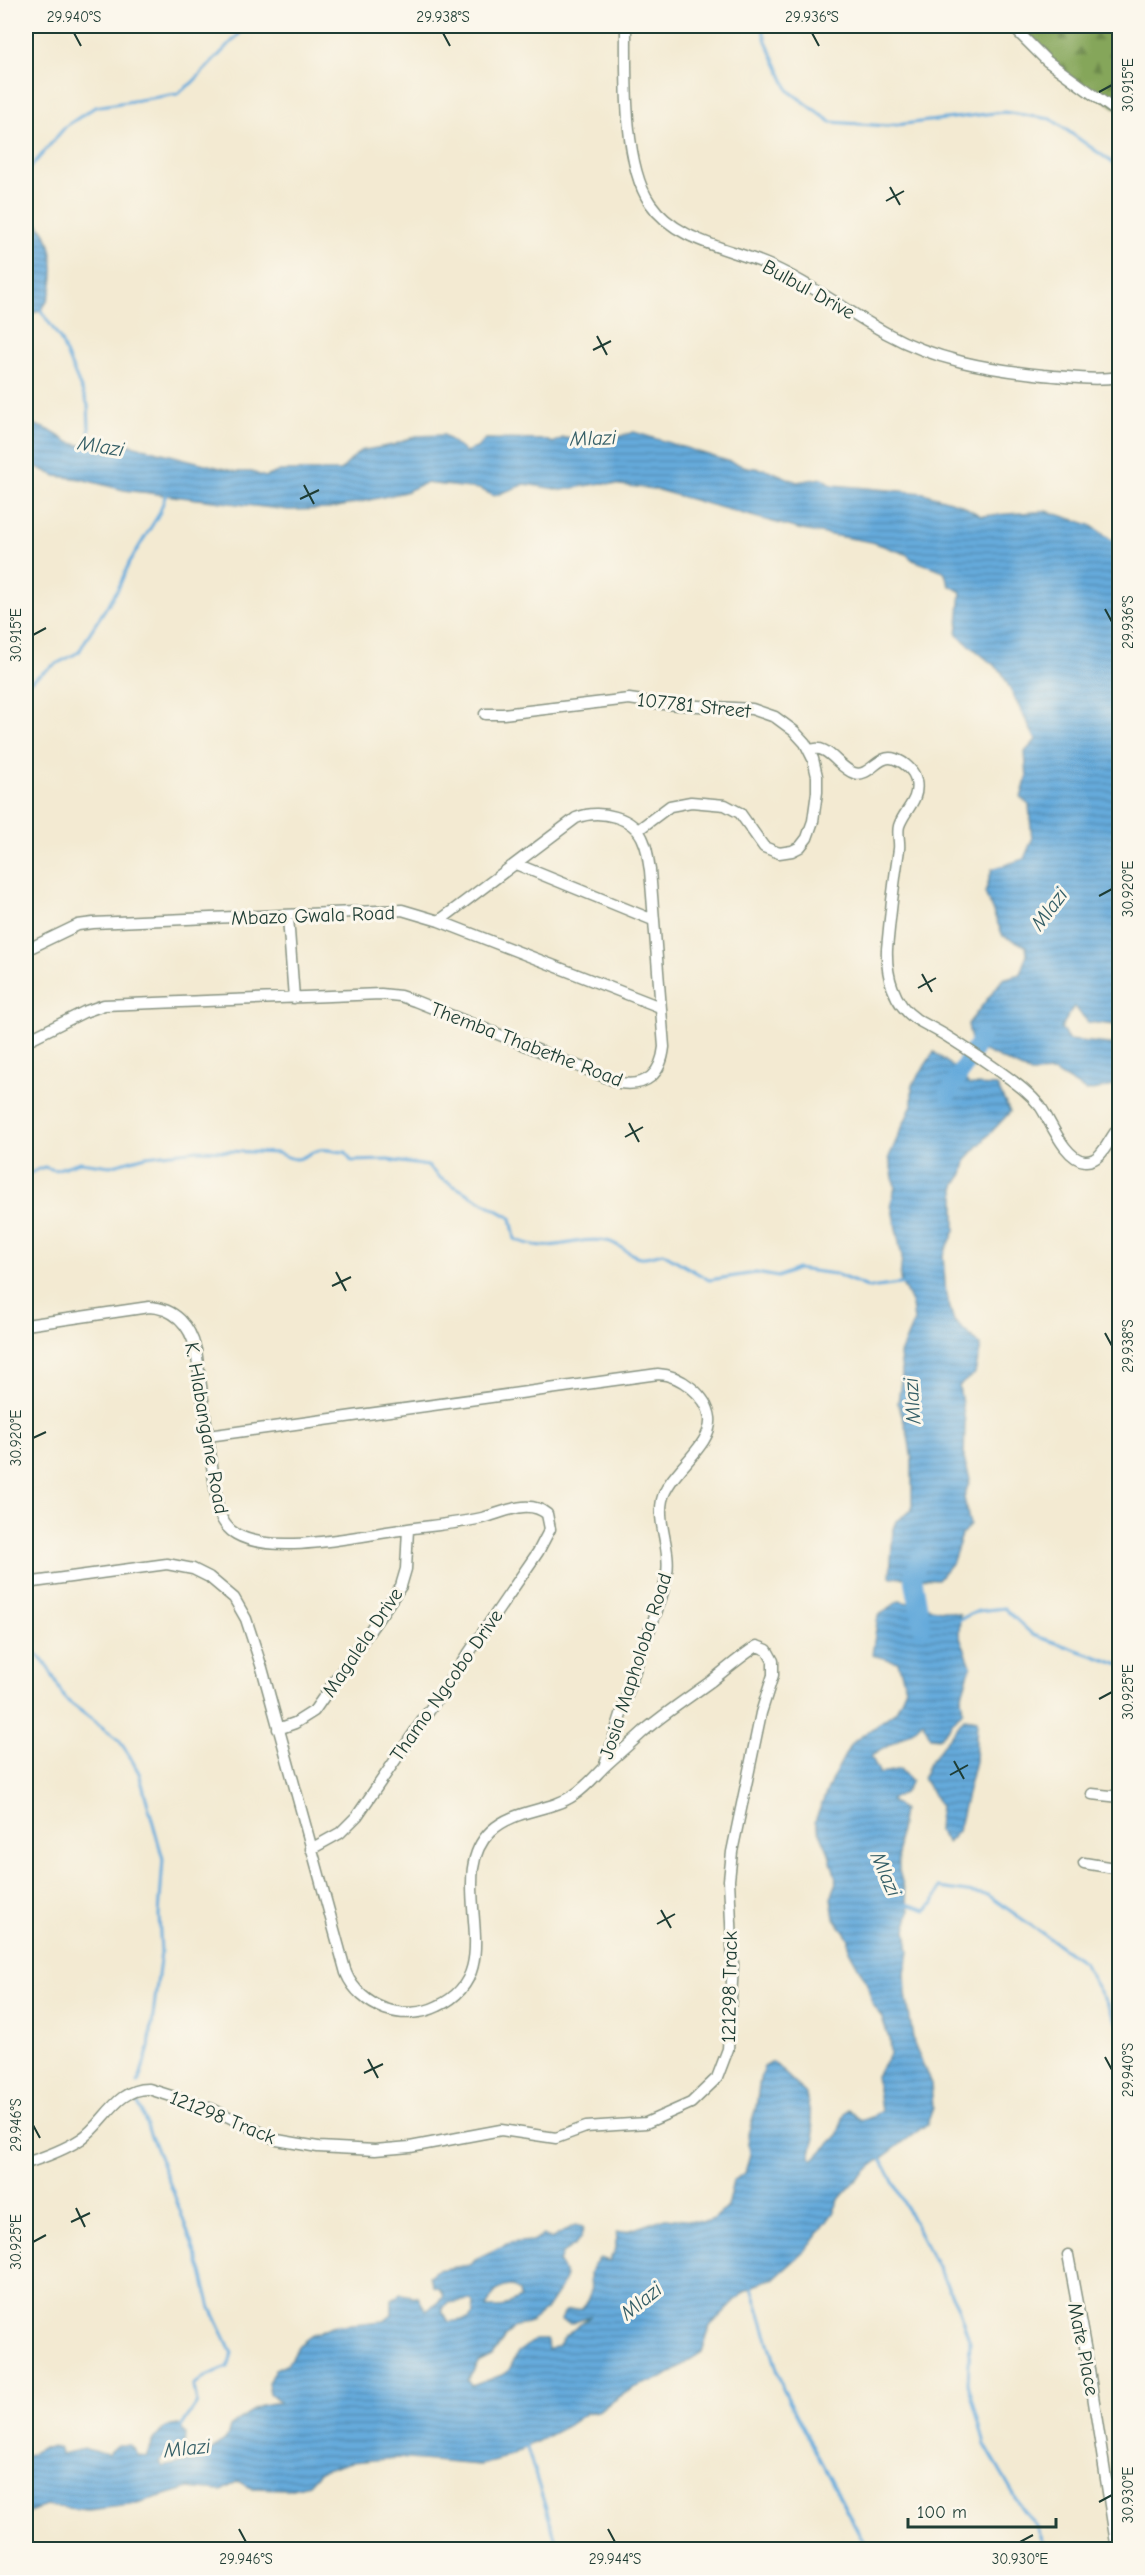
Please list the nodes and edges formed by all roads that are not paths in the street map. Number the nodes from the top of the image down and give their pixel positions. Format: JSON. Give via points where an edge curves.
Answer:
{"nodes":[{"id":1,"x":626,"y":26,"type":"edge"},
{"id":2,"x":1011,"y":26,"type":"edge"},
{"id":3,"x":1119,"y":114,"type":"edge"},
{"id":4,"x":1119,"y":377,"type":"edge"},
{"id":5,"x":485,"y":714,"type":"dead end"},
{"id":6,"x":809,"y":751,"type":"junction"},
{"id":7,"x":638,"y":830,"type":"junction"},
{"id":8,"x":516,"y":864,"type":"junction"},
{"id":9,"x":288,"y":917,"type":"junction"},
{"id":10,"x":653,"y":920,"type":"junction"},
{"id":11,"x":439,"y":921,"type":"junction"},
{"id":12,"x":26,"y":950,"type":"edge"},
{"id":13,"x":294,"y":998,"type":"junction"},
{"id":14,"x":660,"y":1007,"type":"junction"},
{"id":15,"x":26,"y":1041,"type":"edge"},
{"id":16,"x":1119,"y":1126,"type":"edge"},
{"id":17,"x":26,"y":1324,"type":"edge"},
{"id":18,"x":208,"y":1436,"type":"junction"},
{"id":19,"x":536,"y":1508,"type":"joint"},
{"id":20,"x":408,"y":1529,"type":"junction"},
{"id":21,"x":26,"y":1582,"type":"edge"},
{"id":22,"x":278,"y":1729,"type":"junction"},
{"id":23,"x":604,"y":1767,"type":"junction"},
{"id":24,"x":1092,"y":1794,"type":"dead end"},
{"id":25,"x":1119,"y":1797,"type":"edge"},
{"id":26,"x":311,"y":1849,"type":"junction"},
{"id":27,"x":1084,"y":1863,"type":"dead end"},
{"id":28,"x":1119,"y":1869,"type":"edge"},
{"id":29,"x":26,"y":2163,"type":"edge"},
{"id":30,"x":1068,"y":2255,"type":"dead end"},
{"id":31,"x":1115,"y":2511,"type":"edge"},
{"id":32,"x":1118,"y":2550,"type":"edge"}],
"edges":[{"from":1,"to":4,"type":"street","name":"Bulbul Drive","via":[[626,81],[636,172],[647,199],[662,218],[705,242],[785,272],[885,333],[933,355],[1014,372]]},
{"from":2,"to":3,"type":"street","via":[[1047,61]]},
{"from":5,"to":6,"type":"street","name":"107781 Street","via":[[629,699],[752,710],[783,722]]},
{"from":6,"to":7,"type":"street","name":"107781 Street","via":[[817,776],[816,802],[810,834],[796,849],[779,853],[764,847],[740,813],[724,805],[690,802],[670,806]]},
{"from":6,"to":16,"type":"street","via":[[824,749],[843,767],[858,774],[890,758],[903,763],[915,775],[915,799],[898,828],[887,949],[887,972],[905,1009],[1012,1080],[1038,1104],[1068,1151],[1081,1160],[1095,1158]]},
{"from":7,"to":8,"type":"street","via":[[610,815],[584,815]]},
{"from":7,"to":10,"type":"street","name":"Themba Thabethe Road","via":[[648,855]]},
{"from":8,"to":10,"type":"street"},
{"from":8,"to":11,"type":"street"},
{"from":9,"to":11,"type":"street","name":"Mbazo Gwala Road","via":[[402,910]]},
{"from":9,"to":12,"type":"street","name":"Mbazo Gwala Road","via":[[93,923],[78,925]]},
{"from":9,"to":13,"type":"street"},
{"from":10,"to":14,"type":"street","name":"Themba Thabethe Road"},
{"from":11,"to":14,"type":"street","name":"Mbazo Gwala Road"},
{"from":13,"to":14,"type":"street","name":"Themba Thabethe Road","via":[[400,996],[584,1070],[633,1085],[648,1081],[660,1067],[664,1047]]},
{"from":13,"to":15,"type":"street","name":"Themba Thabethe Road","via":[[105,1005]]},
{"from":17,"to":18,"type":"street","name":"K. Hlabangane Road","via":[[149,1307],[161,1308],[179,1318],[190,1332],[196,1350]]},
{"from":18,"to":20,"type":"street","name":"K. Hlabangane Road","via":[[218,1509],[224,1523],[236,1534],[267,1542],[310,1544]]},
{"from":18,"to":23,"type":"street","name":"Josia Mapholoba Road","via":[[658,1374],[686,1384],[707,1407],[710,1427],[663,1497],[667,1574]]},
{"from":19,"to":20,"type":"street","name":"K. Hlabangane Road"},
{"from":19,"to":26,"type":"street","name":"Thamo Ngcobo Drive","via":[[547,1514],[550,1524],[538,1552],[352,1823]]},
{"from":20,"to":22,"type":"street","name":"Magalela Drive","via":[[401,1586],[314,1711]]},
{"from":21,"to":22,"type":"street","name":"Josia Mapholoba Road","via":[[168,1564],[209,1576],[242,1609]]},
{"from":22,"to":26,"type":"street","name":"Josia Mapholoba Road"},
{"from":23,"to":26,"type":"street","name":"Josia Mapholoba Road","via":[[569,1798],[509,1819],[482,1841],[472,1876],[472,1968],[452,1999],[427,2011],[386,2009],[353,1987],[342,1962]]},
{"from":23,"to":29,"type":"street","name":"121298 Track","via":[[659,1718],[749,1651],[760,1645],[770,1653],[773,1675],[759,1724],[729,1880],[733,1974],[729,2049],[717,2078],[691,2103],[646,2123],[586,2127],[556,2138],[501,2130],[375,2150],[277,2140],[212,2109],[141,2089],[133,2090],[116,2103],[80,2139]]},
{"from":24,"to":25,"type":"street"},
{"from":27,"to":28,"type":"street"},
{"from":30,"to":31,"type":"street","name":"Mate Place"},
{"from":31,"to":32,"type":"street","name":"Mate Place"}]}
